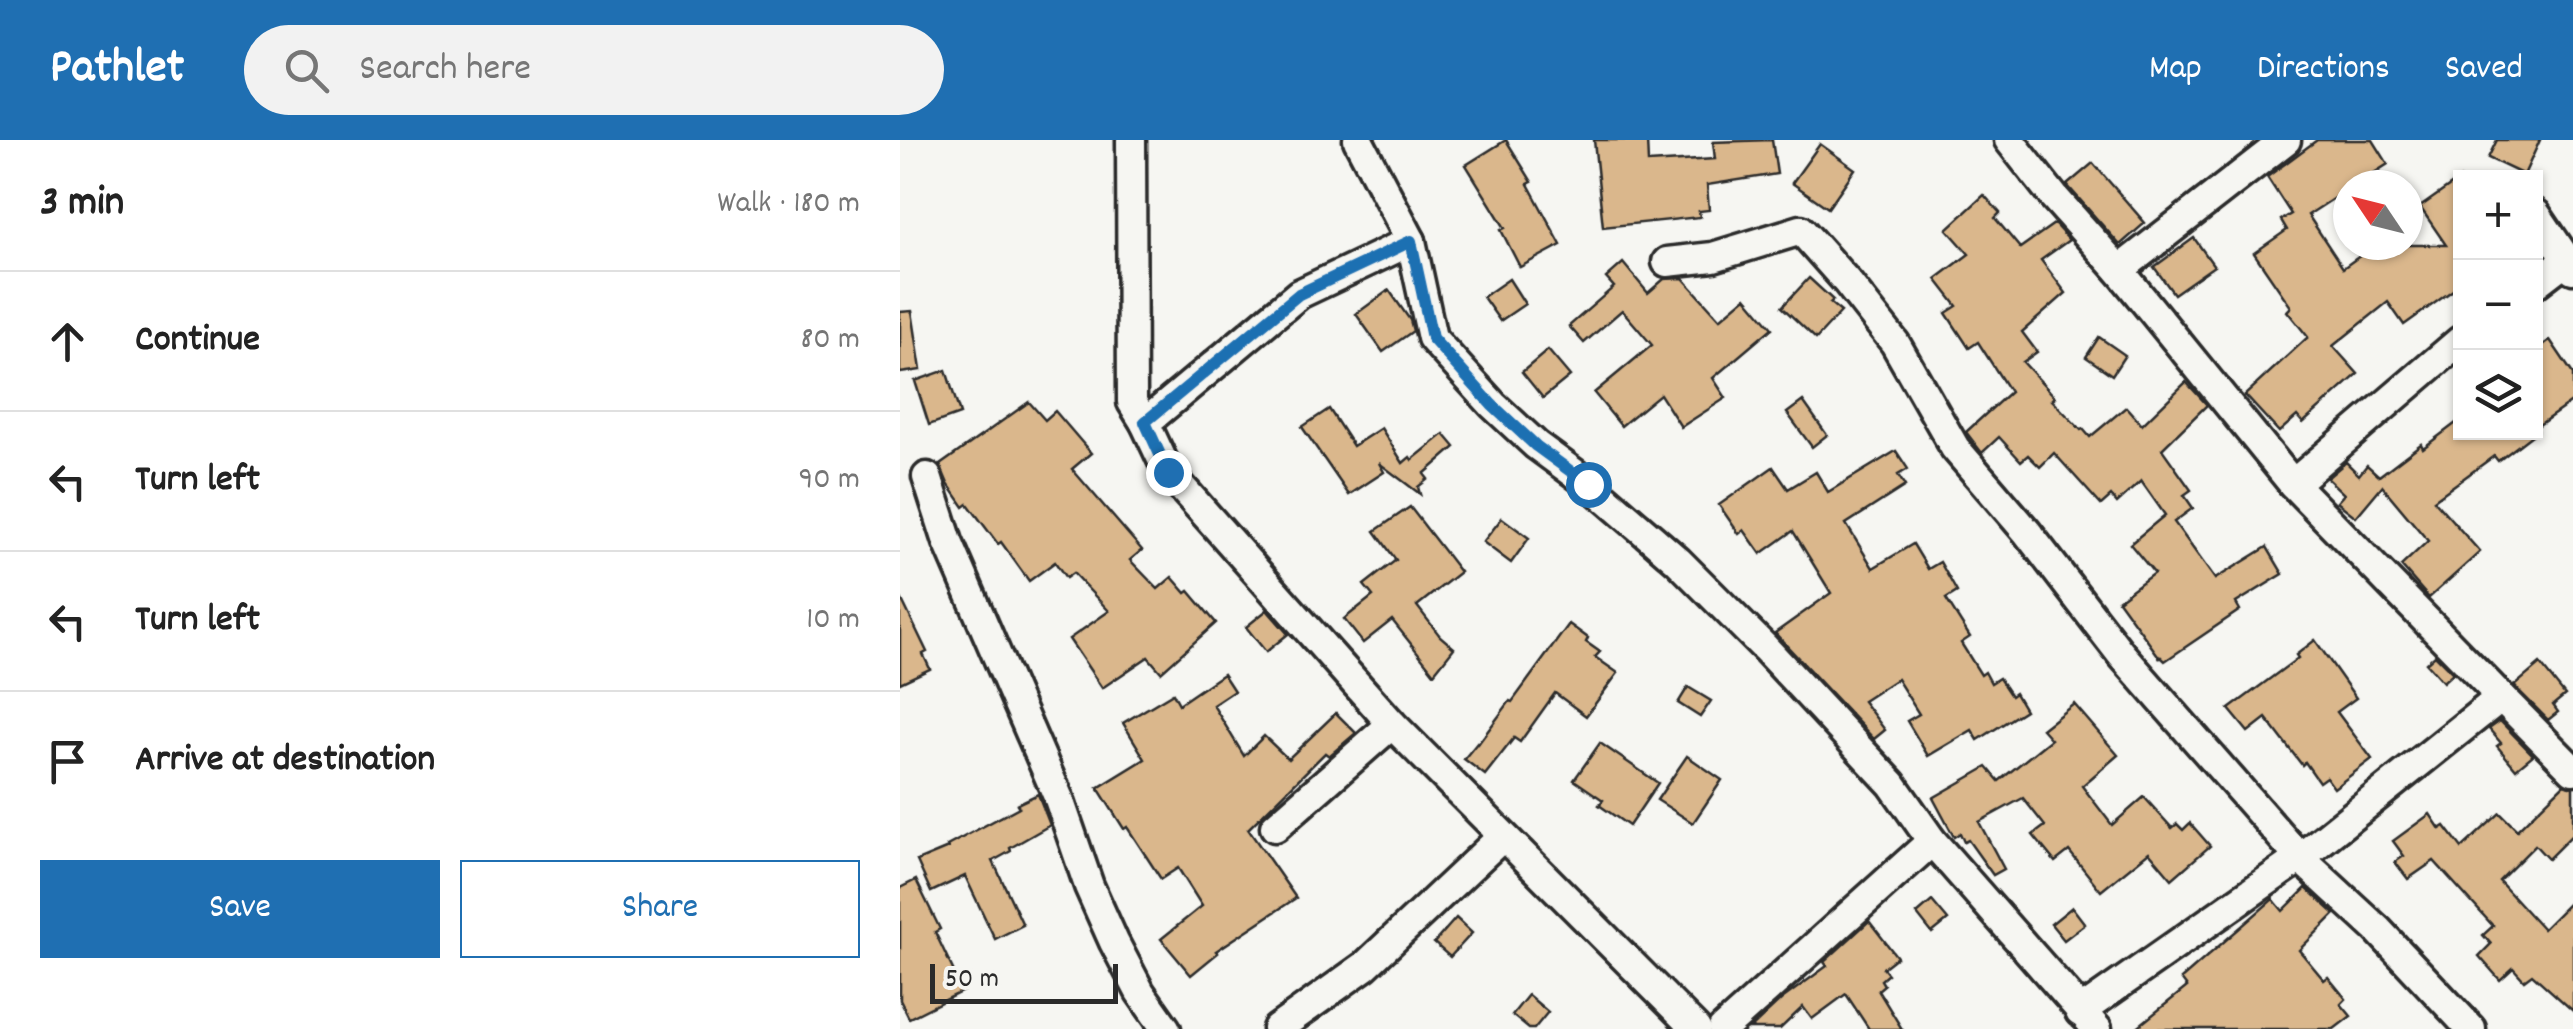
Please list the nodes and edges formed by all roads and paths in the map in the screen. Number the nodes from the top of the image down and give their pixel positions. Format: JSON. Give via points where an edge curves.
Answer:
{"nodes":[{"id":1,"x":1132,"y":140,"type":"edge"},
{"id":2,"x":1358,"y":140,"type":"edge"},
{"id":3,"x":2009,"y":140,"type":"edge"},
{"id":4,"x":2285,"y":140,"type":"edge"},
{"id":5,"x":2543,"y":224,"type":"edge"},
{"id":6,"x":1411,"y":241,"type":"junction"},
{"id":7,"x":1667,"y":262,"type":"dead end"},
{"id":8,"x":2570,"y":264,"type":"edge"},
{"id":9,"x":2119,"y":270,"type":"junction"},
{"id":10,"x":2543,"y":279,"type":"edge"},
{"id":11,"x":2453,"y":347,"type":"edge"},
{"id":12,"x":1145,"y":422,"type":"junction"},
{"id":13,"x":927,"y":477,"type":"dead end"},
{"id":14,"x":2293,"y":484,"type":"junction"},
{"id":15,"x":2502,"y":697,"type":"junction"},
{"id":16,"x":1392,"y":724,"type":"junction"},
{"id":17,"x":2573,"y":770,"type":"edge"},
{"id":18,"x":1274,"y":827,"type":"dead end"},
{"id":19,"x":1502,"y":837,"type":"junction"},
{"id":20,"x":1932,"y":841,"type":"junction"},
{"id":21,"x":2300,"y":858,"type":"junction"},
{"id":22,"x":2088,"y":1021,"type":"edge"},
{"id":23,"x":1166,"y":1029,"type":"edge"},
{"id":24,"x":1278,"y":1029,"type":"edge"},
{"id":25,"x":1696,"y":1029,"type":"edge"},
{"id":26,"x":1723,"y":1029,"type":"edge"},
{"id":27,"x":2471,"y":1029,"type":"edge"}],
"edges":[{"from":1,"to":12,"type":"street","via":[[1132,402]]},
{"from":2,"to":6,"type":"street"},
{"from":3,"to":9,"type":"street"},
{"from":4,"to":9,"type":"street"},
{"from":5,"to":8,"type":"street"},
{"from":6,"to":12,"type":"street","via":[[1299,294]]},
{"from":6,"to":20,"type":"street","via":[[1432,338],[1536,446],[1678,562],[1765,648],[1892,784]]},
{"from":7,"to":21,"type":"street","via":[[1714,257],[1801,230],[1895,343],[1954,448],[2121,654]]},
{"from":8,"to":10,"type":"street"},
{"from":9,"to":14,"type":"street"},
{"from":11,"to":14,"type":"street"},
{"from":12,"to":16,"type":"street","via":[[1168,472]]},
{"from":13,"to":23,"type":"street","via":[[1089,886],[1140,992]]},
{"from":14,"to":15,"type":"street"},
{"from":15,"to":17,"type":"street"},
{"from":15,"to":21,"type":"street"},
{"from":16,"to":18,"type":"street"},
{"from":16,"to":19,"type":"street"},
{"from":19,"to":24,"type":"street","via":[[1365,966]]},
{"from":19,"to":25,"type":"street"},
{"from":20,"to":22,"type":"street"},
{"from":20,"to":26,"type":"street"},
{"from":21,"to":22,"type":"street"},
{"from":21,"to":27,"type":"street"}]}
